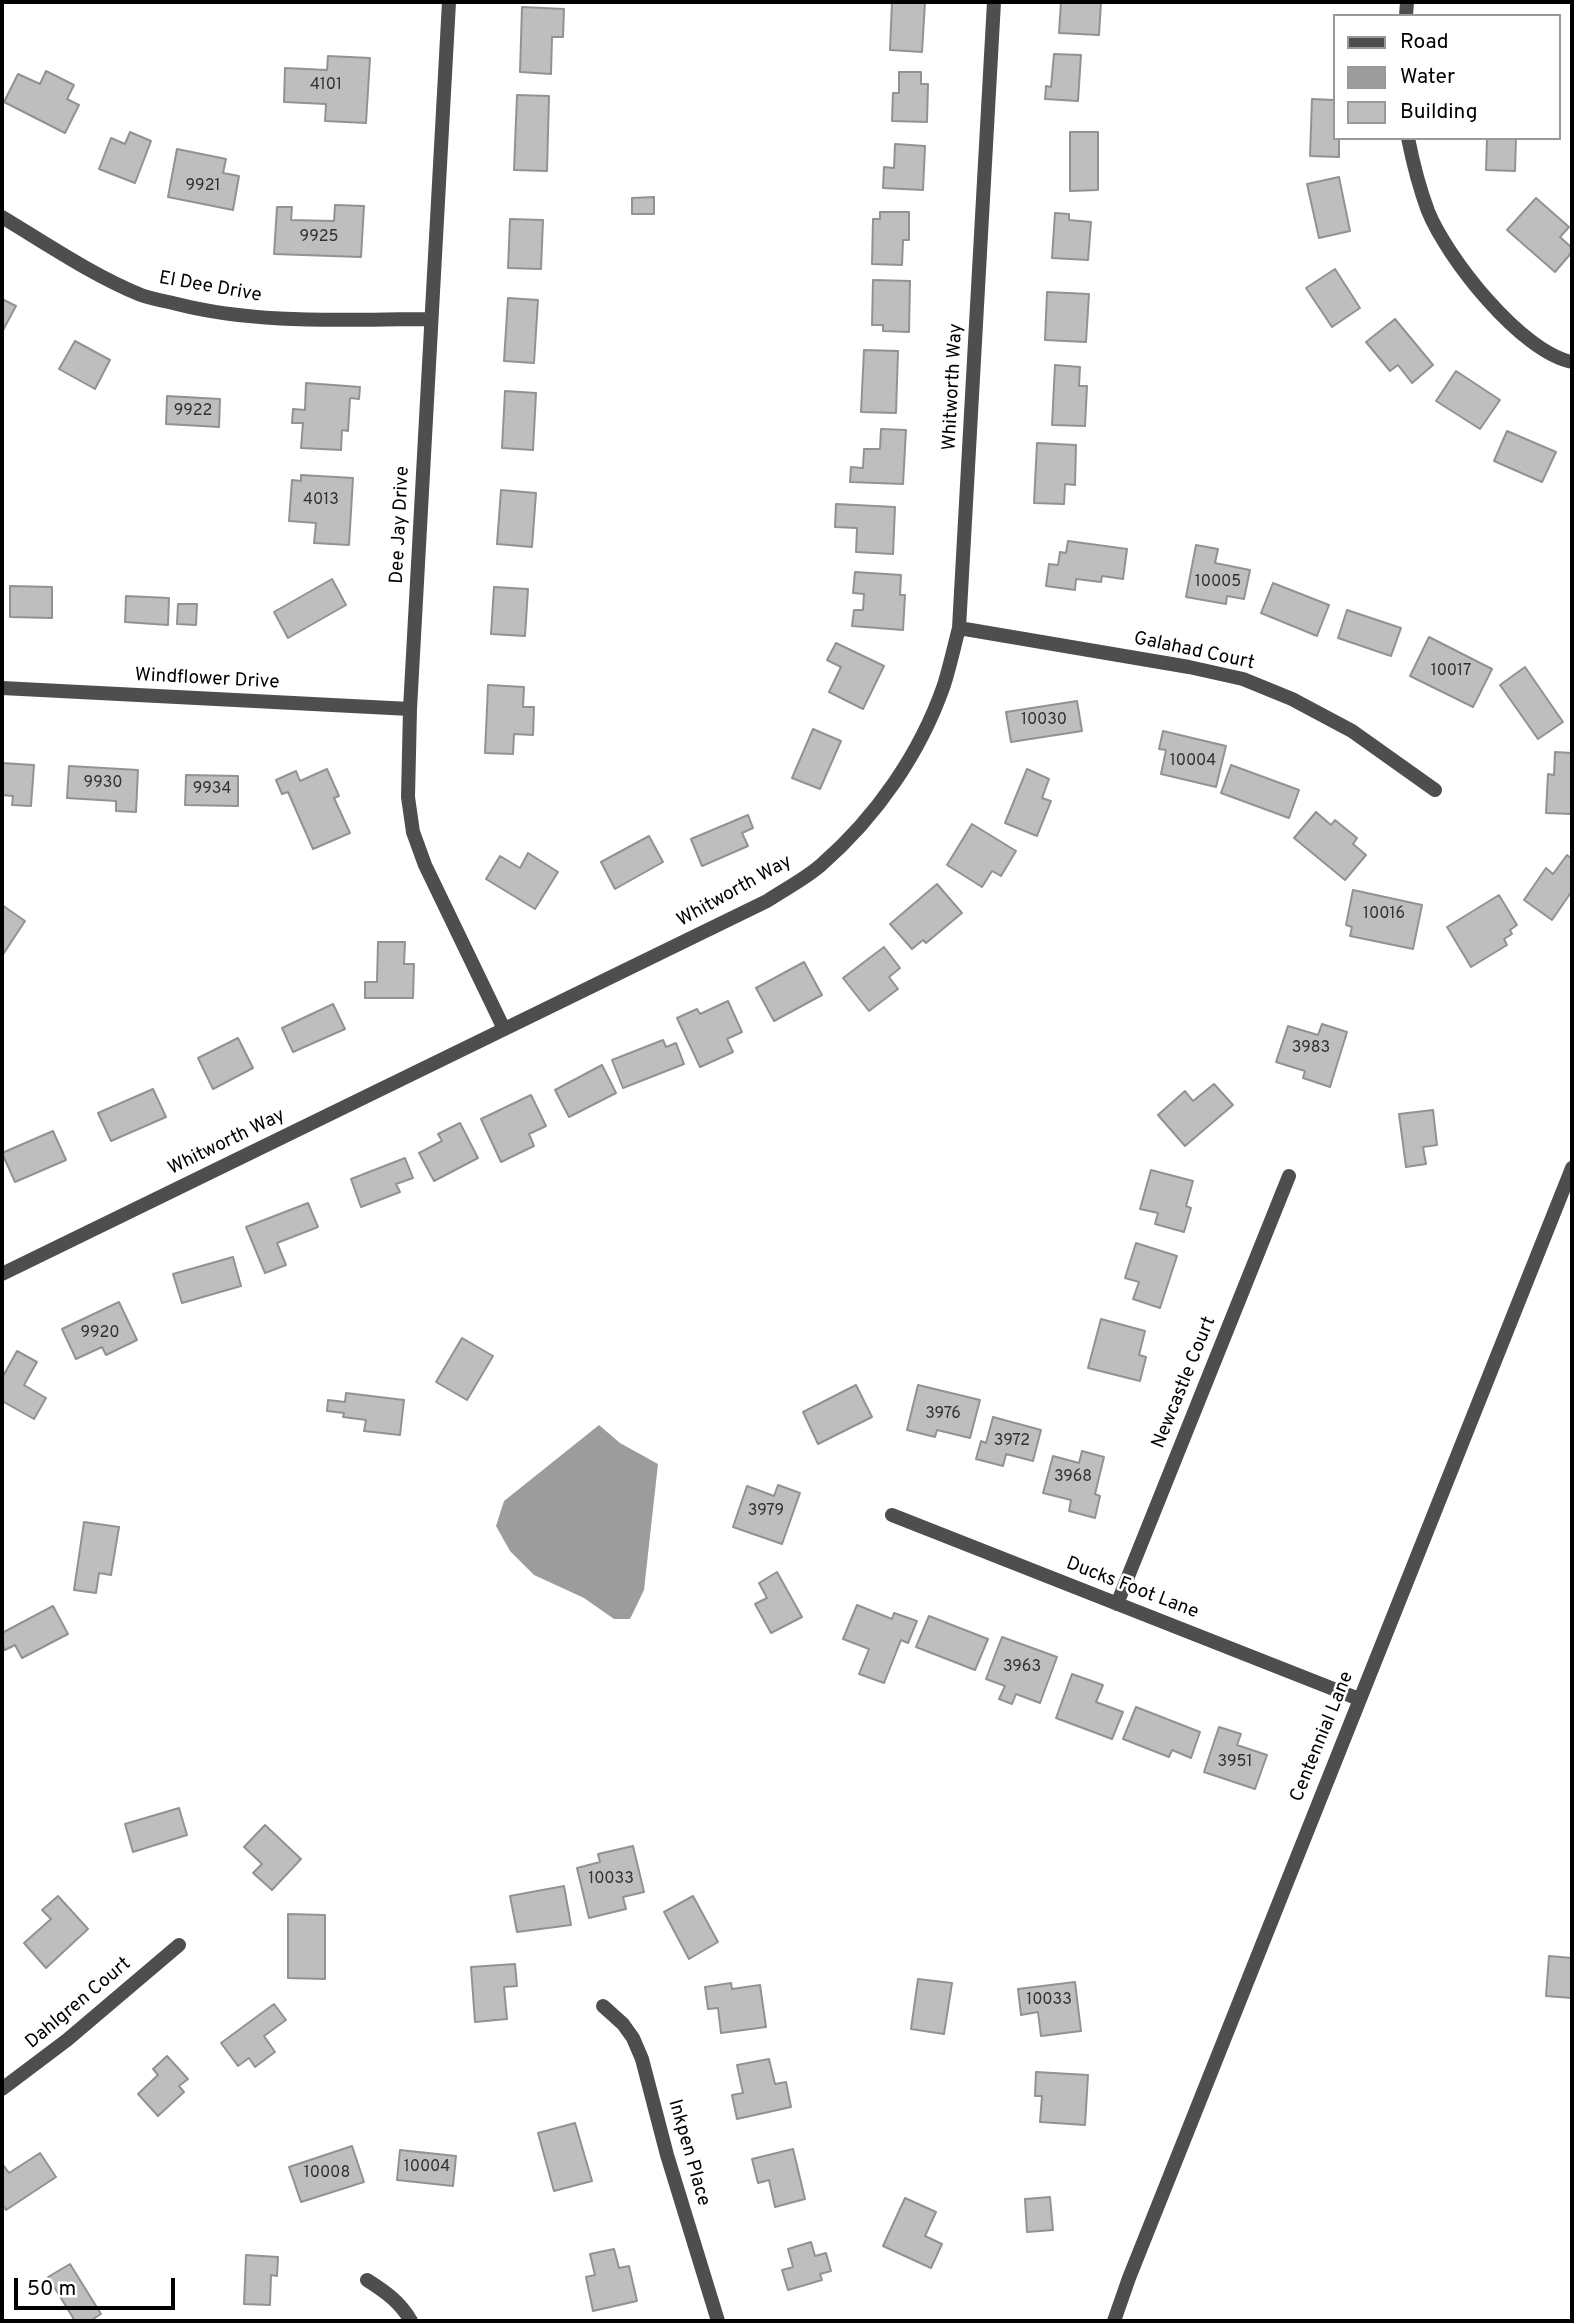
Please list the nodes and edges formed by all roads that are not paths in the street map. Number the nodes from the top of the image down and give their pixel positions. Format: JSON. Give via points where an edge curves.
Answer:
{"nodes":[{"id":1,"x":449,"y":2,"type":"edge"},
{"id":2,"x":994,"y":2,"type":"edge"},
{"id":3,"x":1408,"y":140,"type":"edge"},
{"id":4,"x":2,"y":218,"type":"edge"},
{"id":5,"x":431,"y":319,"type":"junction"},
{"id":6,"x":1572,"y":362,"type":"edge"},
{"id":7,"x":960,"y":628,"type":"junction"},
{"id":8,"x":2,"y":688,"type":"edge"},
{"id":9,"x":410,"y":709,"type":"junction"},
{"id":10,"x":1435,"y":790,"type":"dead end"},
{"id":11,"x":504,"y":1029,"type":"junction"},
{"id":12,"x":1572,"y":1168,"type":"edge"},
{"id":13,"x":1289,"y":1176,"type":"dead end"},
{"id":14,"x":2,"y":1274,"type":"edge"},
{"id":15,"x":892,"y":1515,"type":"dead end"},
{"id":16,"x":1117,"y":1604,"type":"junction"},
{"id":17,"x":1359,"y":1699,"type":"junction"},
{"id":18,"x":179,"y":1945,"type":"dead end"},
{"id":19,"x":603,"y":2006,"type":"dead end"},
{"id":20,"x":2,"y":2089,"type":"edge"},
{"id":21,"x":367,"y":2280,"type":"dead end"},
{"id":22,"x":411,"y":2321,"type":"edge"},
{"id":23,"x":718,"y":2321,"type":"edge"},
{"id":24,"x":1114,"y":2321,"type":"edge"}],
"edges":[{"from":1,"to":5,"type":"street","name":"Dee Jay Drive"},
{"from":2,"to":7,"type":"street","name":"Whitworth Way"},
{"from":3,"to":6,"type":"street","via":[[1429,213],[1461,268],[1496,310],[1537,347]]},
{"from":4,"to":5,"type":"street","name":"El Dee Drive","via":[[105,278],[144,296],[192,308],[236,316]]},
{"from":5,"to":9,"type":"street","name":"Dee Jay Drive"},
{"from":7,"to":10,"type":"street","name":"Galahad Court","via":[[1243,679],[1352,731]]},
{"from":7,"to":11,"type":"street","name":"Whitworth Way","via":[[944,685],[922,736],[894,783],[859,827],[819,866],[767,901]]},
{"from":8,"to":9,"type":"street","name":"Windflower Drive"},
{"from":9,"to":11,"type":"street","name":"Dee Jay Drive","via":[[408,796],[413,832]]},
{"from":11,"to":14,"type":"street","name":"Whitworth Way"},
{"from":12,"to":17,"type":"street","name":"Centennial Lane"},
{"from":13,"to":16,"type":"street","name":"Newcastle Court"},
{"from":15,"to":16,"type":"street","name":"Ducks Foot Lane"},
{"from":16,"to":17,"type":"street","name":"Ducks Foot Lane"},
{"from":17,"to":24,"type":"street","name":"Centennial Lane"},
{"from":18,"to":20,"type":"street","name":"Dahlgren Court"},
{"from":19,"to":23,"type":"street","name":"Inkpen Place","via":[[623,2024],[642,2059]]},
{"from":21,"to":22,"type":"street","via":[[388,2294]]}]}
